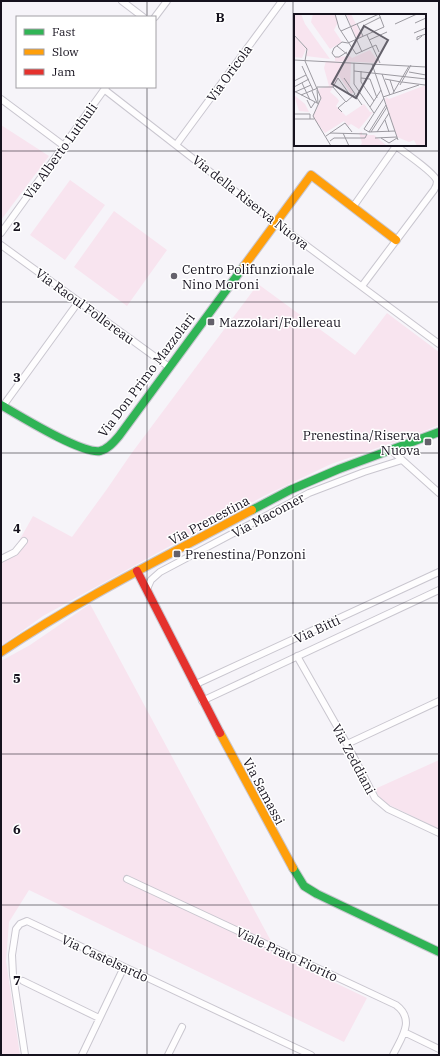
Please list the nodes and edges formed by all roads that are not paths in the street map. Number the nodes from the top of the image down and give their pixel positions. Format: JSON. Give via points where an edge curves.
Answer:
{"nodes":[{"id":1,"x":122,"y":1,"type":"edge"},
{"id":2,"x":167,"y":1,"type":"edge"},
{"id":3,"x":282,"y":1,"type":"edge"},
{"id":4,"x":142,"y":16,"type":"edge"},
{"id":5,"x":156,"y":16,"type":"edge"},
{"id":6,"x":105,"y":88,"type":"edge"},
{"id":7,"x":1,"y":99,"type":"edge"},
{"id":8,"x":176,"y":145,"type":"junction"},
{"id":9,"x":64,"y":146,"type":"junction"},
{"id":10,"x":396,"y":146,"type":"edge"},
{"id":11,"x":353,"y":207,"type":"junction"},
{"id":12,"x":276,"y":223,"type":"junction"},
{"id":13,"x":1,"y":232,"type":"edge"},
{"id":14,"x":396,"y":240,"type":"junction"},
{"id":15,"x":1,"y":245,"type":"edge"},
{"id":16,"x":362,"y":286,"type":"junction"},
{"id":17,"x":74,"y":308,"type":"dead end"},
{"id":18,"x":439,"y":344,"type":"edge"},
{"id":19,"x":169,"y":367,"type":"junction"},
{"id":20,"x":2,"y":406,"type":"edge"},
{"id":21,"x":439,"y":432,"type":"edge"},
{"id":22,"x":391,"y":450,"type":"junction"},
{"id":23,"x":402,"y":460,"type":"junction"},
{"id":24,"x":439,"y":493,"type":"edge"},
{"id":25,"x":24,"y":541,"type":"dead end"},
{"id":26,"x":1,"y":560,"type":"edge"},
{"id":27,"x":137,"y":571,"type":"junction"},
{"id":28,"x":439,"y":572,"type":"edge"},
{"id":29,"x":147,"y":589,"type":"junction"},
{"id":30,"x":439,"y":590,"type":"edge"},
{"id":31,"x":1,"y":652,"type":"edge"},
{"id":32,"x":297,"y":656,"type":"junction"},
{"id":33,"x":194,"y":686,"type":"junction"},
{"id":34,"x":202,"y":701,"type":"junction"},
{"id":35,"x":439,"y":701,"type":"edge"},
{"id":36,"x":347,"y":744,"type":"junction"},
{"id":37,"x":439,"y":833,"type":"edge"},
{"id":38,"x":127,"y":879,"type":"dead end"},
{"id":39,"x":439,"y":952,"type":"edge"},
{"id":40,"x":124,"y":966,"type":"junction"},
{"id":41,"x":23,"y":981,"type":"dead end"},
{"id":42,"x":100,"y":1018,"type":"junction"},
{"id":43,"x":182,"y":1027,"type":"dead end"},
{"id":44,"x":404,"y":1032,"type":"junction"},
{"id":45,"x":439,"y":1049,"type":"edge"},
{"id":46,"x":25,"y":1055,"type":"edge"},
{"id":47,"x":82,"y":1055,"type":"edge"},
{"id":48,"x":168,"y":1055,"type":"edge"},
{"id":49,"x":311,"y":1055,"type":"edge"},
{"id":50,"x":393,"y":1055,"type":"edge"}],
"edges":[{"from":1,"to":4,"type":"street"},
{"from":2,"to":5,"type":"street"},
{"from":3,"to":8,"type":"street","name":"Via Oricola"},
{"from":6,"to":8,"type":"street","name":"Via della Riserva Nuova"},
{"from":6,"to":9,"type":"street","name":"Via Alberto Luthuli"},
{"from":7,"to":9,"type":"street"},
{"from":8,"to":12,"type":"street","name":"Via della Riserva Nuova"},
{"from":9,"to":13,"type":"street","name":"Via Alberto Luthuli"},
{"from":10,"to":11,"type":"street"},
{"from":10,"to":14,"type":"street","via":[[431,173],[437,181],[436,187]]},
{"from":11,"to":12,"type":"street","name":"Via Don Primo Mazzolari","via":[[311,175]]},
{"from":11,"to":14,"type":"street"},
{"from":12,"to":16,"type":"street","name":"Via della Riserva Nuova"},
{"from":12,"to":19,"type":"street","name":"Via Don Primo Mazzolari"},
{"from":14,"to":16,"type":"street"},
{"from":15,"to":19,"type":"street","name":"Via Raoul Follereau"},
{"from":16,"to":18,"type":"street","name":"Via della Riserva Nuova"},
{"from":17,"to":20,"type":"street"},
{"from":19,"to":20,"type":"street","name":"Via Don Primo Mazzolari","via":[[120,435],[100,451],[93,452],[78,447]]},
{"from":21,"to":22,"type":"street","name":"Via Prenestina"},
{"from":22,"to":23,"type":"street"},
{"from":22,"to":27,"type":"street","name":"Via Prenestina","via":[[300,485]]},
{"from":23,"to":24,"type":"street"},
{"from":23,"to":29,"type":"street","name":"Via Macomer","via":[[347,478],[296,500],[160,572],[151,580]]},
{"from":25,"to":26,"type":"street","via":[[15,552]]},
{"from":27,"to":29,"type":"street","name":"Via Samassi"},
{"from":27,"to":31,"type":"street","name":"Via Prenestina","via":[[55,616]]},
{"from":28,"to":33,"type":"street","name":"Via Bitti"},
{"from":29,"to":33,"type":"street","name":"Via Samassi"},
{"from":30,"to":32,"type":"street","name":"Via Bitti"},
{"from":32,"to":34,"type":"street","name":"Via Bitti"},
{"from":32,"to":36,"type":"street","name":"Via Zeddiani"},
{"from":33,"to":34,"type":"street","name":"Via Samassi"},
{"from":34,"to":39,"type":"street","name":"Via Samassi","via":[[300,882],[317,894]]},
{"from":35,"to":36,"type":"street"},
{"from":36,"to":37,"type":"street","name":"Via Zeddiani","via":[[379,802],[388,809]]},
{"from":38,"to":44,"type":"street","name":"Viale Prato Fiorito","via":[[390,1001],[405,1015]]},
{"from":40,"to":42,"type":"street"},
{"from":40,"to":46,"type":"street","name":"Via Castelsardo","via":[[31,922],[20,924],[14,934],[12,962]]},
{"from":40,"to":49,"type":"street","name":"Via Castelsardo"},
{"from":41,"to":42,"type":"street"},
{"from":42,"to":47,"type":"street"},
{"from":43,"to":48,"type":"street"},
{"from":44,"to":45,"type":"street"},
{"from":44,"to":50,"type":"street","name":"Viale Prato Fiorito"}]}
